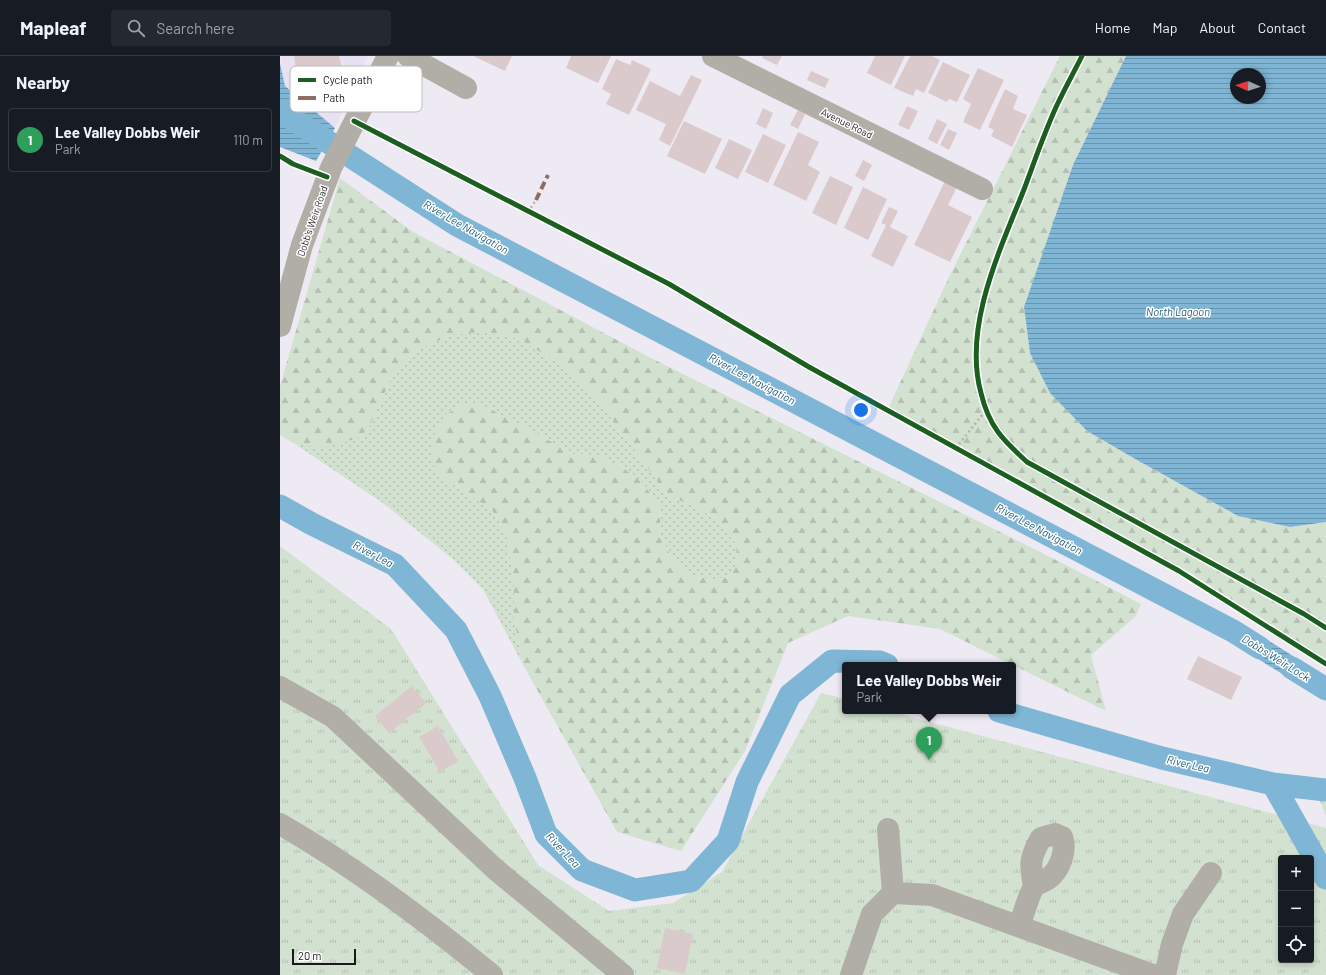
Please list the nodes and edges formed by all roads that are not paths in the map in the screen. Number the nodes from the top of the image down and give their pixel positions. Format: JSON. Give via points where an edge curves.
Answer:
{"nodes":[{"id":1,"x":388,"y":56,"type":"edge"},
{"id":2,"x":408,"y":56,"type":"edge"},
{"id":3,"x":713,"y":56,"type":"edge"},
{"id":4,"x":383,"y":66,"type":"edge"},
{"id":5,"x":466,"y":88,"type":"dead end"},
{"id":6,"x":359,"y":112,"type":"edge"},
{"id":7,"x":982,"y":189,"type":"dead end"},
{"id":8,"x":280,"y":326,"type":"edge"},
{"id":9,"x":280,"y":687,"type":"edge"},
{"id":10,"x":280,"y":824,"type":"edge"},
{"id":11,"x":888,"y":829,"type":"dead end"},
{"id":12,"x":1211,"y":873,"type":"dead end"},
{"id":13,"x":1034,"y":887,"type":"dead end"},
{"id":14,"x":893,"y":893,"type":"junction"},
{"id":15,"x":1020,"y":925,"type":"junction"},
{"id":16,"x":492,"y":975,"type":"edge"},
{"id":17,"x":623,"y":975,"type":"edge"},
{"id":18,"x":851,"y":975,"type":"edge"},
{"id":19,"x":1155,"y":975,"type":"edge"}],
"edges":[{"from":1,"to":4,"type":"street","name":"Dobb's Weir Road"},
{"from":2,"to":5,"type":"street"},
{"from":3,"to":7,"type":"street","name":"Avenue Road"},
{"from":6,"to":8,"type":"street","name":"Dobb's Weir Road","via":[[331,168],[302,245]]},
{"from":9,"to":17,"type":"street","via":[[333,717],[495,870]]},
{"from":10,"to":16,"type":"street","via":[[324,849],[443,935]]},
{"from":11,"to":14,"type":"street"},
{"from":12,"to":19,"type":"street","via":[[1184,914],[1172,944]]},
{"from":13,"to":15,"type":"street"},
{"from":14,"to":15,"type":"street","via":[[932,895]]},
{"from":14,"to":18,"type":"street","via":[[872,914]]},
{"from":15,"to":19,"type":"street"}]}
